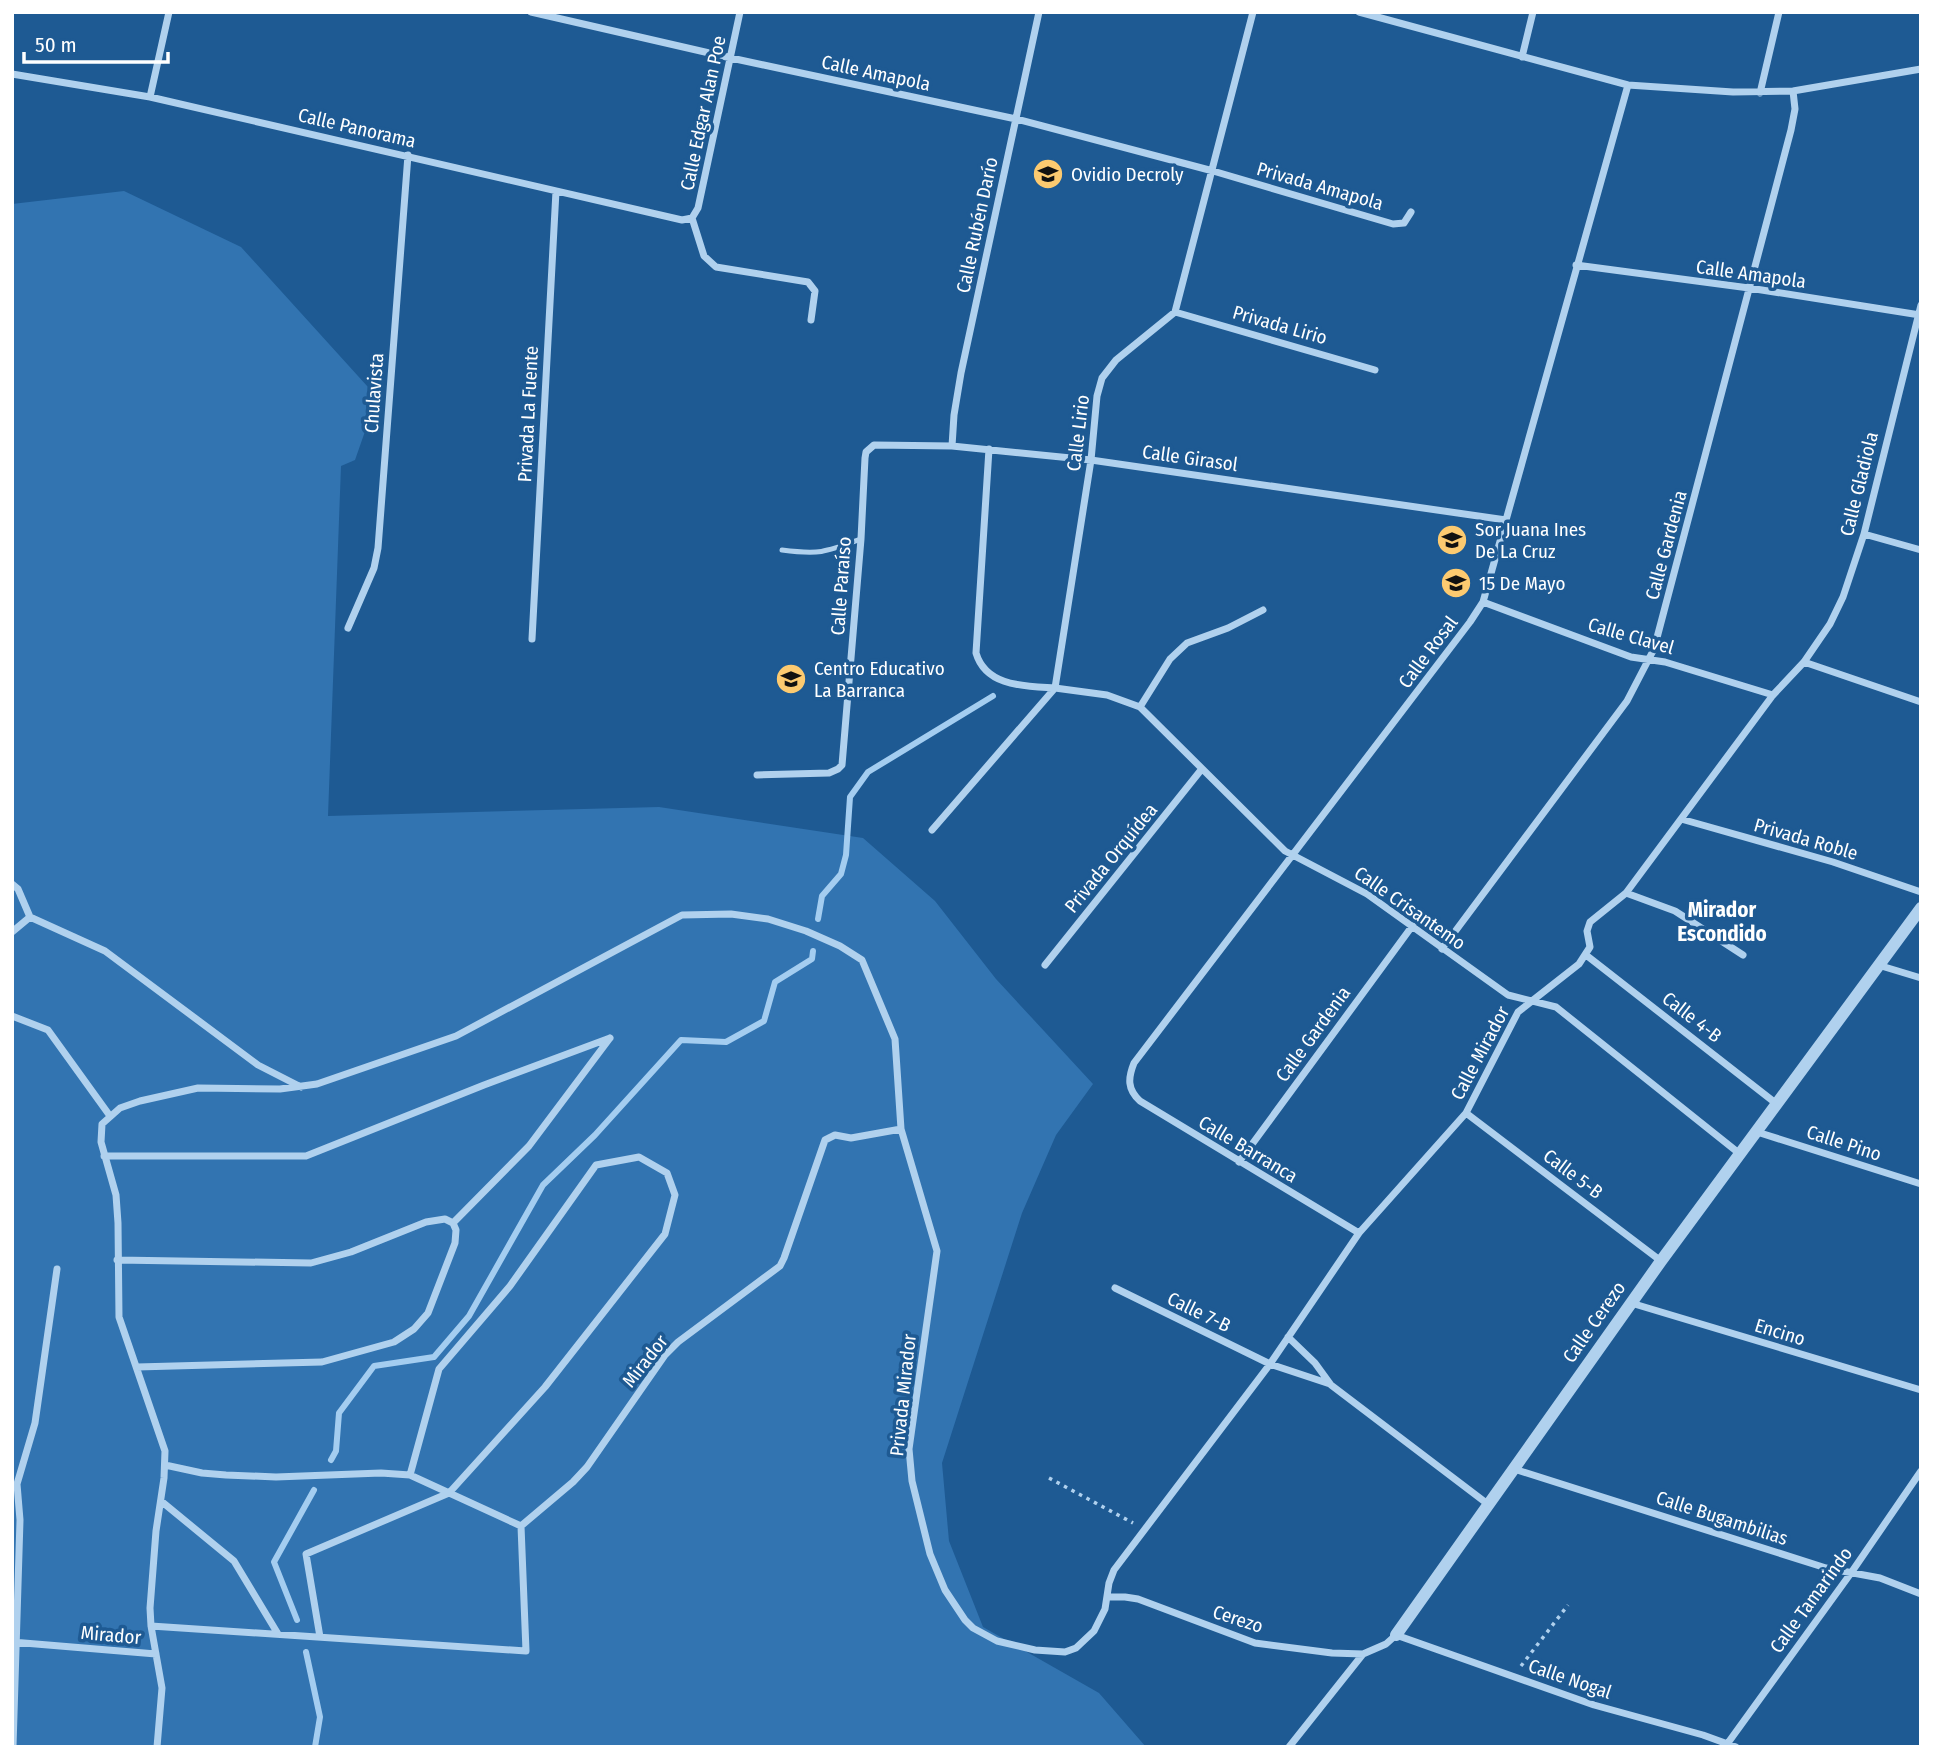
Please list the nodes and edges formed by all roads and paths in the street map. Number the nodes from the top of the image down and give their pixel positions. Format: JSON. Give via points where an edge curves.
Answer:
{"nodes":[{"id":1,"x":169,"y":12,"type":"edge"},
{"id":2,"x":531,"y":12,"type":"edge"},
{"id":3,"x":740,"y":12,"type":"edge"},
{"id":4,"x":1039,"y":12,"type":"edge"},
{"id":5,"x":1253,"y":12,"type":"edge"},
{"id":6,"x":1359,"y":12,"type":"edge"},
{"id":7,"x":1533,"y":12,"type":"edge"},
{"id":8,"x":1779,"y":12,"type":"edge"},
{"id":9,"x":1522,"y":57,"type":"junction"},
{"id":10,"x":731,"y":58,"type":"junction"},
{"id":11,"x":1921,"y":69,"type":"edge"},
{"id":12,"x":12,"y":74,"type":"edge"},
{"id":13,"x":1628,"y":85,"type":"junction"},
{"id":14,"x":1793,"y":91,"type":"junction"},
{"id":15,"x":1760,"y":93,"type":"junction"},
{"id":16,"x":150,"y":97,"type":"junction"},
{"id":17,"x":1016,"y":119,"type":"junction"},
{"id":18,"x":408,"y":155,"type":"junction"},
{"id":19,"x":1213,"y":171,"type":"junction"},
{"id":20,"x":556,"y":191,"type":"junction"},
{"id":21,"x":1411,"y":212,"type":"dead end"},
{"id":22,"x":692,"y":218,"type":"junction"},
{"id":23,"x":1576,"y":265,"type":"junction"},
{"id":24,"x":1749,"y":288,"type":"junction"},
{"id":25,"x":1921,"y":305,"type":"edge"},
{"id":26,"x":1175,"y":312,"type":"junction"},
{"id":27,"x":1919,"y":315,"type":"edge"},
{"id":28,"x":811,"y":320,"type":"dead end"},
{"id":29,"x":1375,"y":370,"type":"dead end"},
{"id":30,"x":952,"y":446,"type":"junction"},
{"id":31,"x":869,"y":448,"type":"joint"},
{"id":32,"x":989,"y":449,"type":"junction"},
{"id":33,"x":1091,"y":460,"type":"junction"},
{"id":34,"x":1506,"y":520,"type":"junction"},
{"id":35,"x":1864,"y":534,"type":"junction"},
{"id":36,"x":861,"y":539,"type":"junction"},
{"id":37,"x":782,"y":550,"type":"dead end"},
{"id":38,"x":1921,"y":550,"type":"edge"},
{"id":39,"x":1482,"y":602,"type":"junction"},
{"id":40,"x":1263,"y":610,"type":"dead end"},
{"id":41,"x":348,"y":628,"type":"dead end"},
{"id":42,"x":532,"y":639,"type":"dead end"},
{"id":43,"x":1649,"y":660,"type":"junction"},
{"id":44,"x":1804,"y":662,"type":"junction"},
{"id":45,"x":1055,"y":688,"type":"junction"},
{"id":46,"x":1773,"y":695,"type":"junction"},
{"id":47,"x":1921,"y":702,"type":"edge"},
{"id":48,"x":1140,"y":707,"type":"junction"},
{"id":49,"x":1201,"y":770,"type":"junction"},
{"id":50,"x":757,"y":775,"type":"dead end"},
{"id":51,"x":1681,"y":819,"type":"junction"},
{"id":52,"x":932,"y":830,"type":"dead end"},
{"id":53,"x":1294,"y":856,"type":"junction"},
{"id":54,"x":12,"y":884,"type":"edge"},
{"id":55,"x":1921,"y":892,"type":"edge"},
{"id":56,"x":1626,"y":893,"type":"junction"},
{"id":57,"x":1921,"y":908,"type":"edge"},
{"id":58,"x":30,"y":917,"type":"junction"},
{"id":59,"x":1413,"y":925,"type":"junction"},
{"id":60,"x":12,"y":932,"type":"edge"},
{"id":61,"x":1442,"y":949,"type":"junction"},
{"id":62,"x":1586,"y":955,"type":"junction"},
{"id":63,"x":1743,"y":955,"type":"dead end"},
{"id":64,"x":1045,"y":965,"type":"dead end"},
{"id":65,"x":1878,"y":965,"type":"junction"},
{"id":66,"x":1921,"y":978,"type":"edge"},
{"id":67,"x":1529,"y":1002,"type":"junction"},
{"id":68,"x":12,"y":1016,"type":"edge"},
{"id":69,"x":1128,"y":1084,"type":"joint"},
{"id":70,"x":302,"y":1087,"type":"junction"},
{"id":71,"x":1778,"y":1105,"type":"junction"},
{"id":72,"x":1466,"y":1113,"type":"junction"},
{"id":73,"x":110,"y":1116,"type":"junction"},
{"id":74,"x":901,"y":1129,"type":"junction"},
{"id":75,"x":1757,"y":1132,"type":"junction"},
{"id":76,"x":1740,"y":1154,"type":"junction"},
{"id":77,"x":104,"y":1156,"type":"junction"},
{"id":78,"x":1239,"y":1162,"type":"junction"},
{"id":79,"x":1921,"y":1184,"type":"edge"},
{"id":80,"x":453,"y":1223,"type":"junction"},
{"id":81,"x":1359,"y":1233,"type":"junction"},
{"id":82,"x":117,"y":1260,"type":"junction"},
{"id":83,"x":1661,"y":1261,"type":"junction"},
{"id":84,"x":57,"y":1269,"type":"dead end"},
{"id":85,"x":1115,"y":1288,"type":"dead end"},
{"id":86,"x":1631,"y":1303,"type":"junction"},
{"id":87,"x":1288,"y":1337,"type":"junction"},
{"id":88,"x":1270,"y":1364,"type":"junction"},
{"id":89,"x":137,"y":1367,"type":"junction"},
{"id":90,"x":1331,"y":1385,"type":"junction"},
{"id":91,"x":1921,"y":1390,"type":"edge"},
{"id":92,"x":165,"y":1465,"type":"junction"},
{"id":93,"x":1514,"y":1469,"type":"junction"},
{"id":94,"x":1921,"y":1471,"type":"edge"},
{"id":95,"x":410,"y":1475,"type":"junction"},
{"id":96,"x":1049,"y":1478,"type":"dead end"},
{"id":97,"x":449,"y":1493,"type":"junction"},
{"id":98,"x":160,"y":1501,"type":"junction"},
{"id":99,"x":1489,"y":1504,"type":"junction"},
{"id":100,"x":521,"y":1526,"type":"junction"},
{"id":101,"x":1144,"y":1529,"type":"junction"},
{"id":102,"x":1851,"y":1573,"type":"junction"},
{"id":103,"x":1921,"y":1594,"type":"edge"},
{"id":104,"x":1107,"y":1597,"type":"junction"},
{"id":105,"x":1568,"y":1605,"type":"dead end"},
{"id":106,"x":151,"y":1626,"type":"junction"},
{"id":107,"x":278,"y":1634,"type":"junction"},
{"id":108,"x":1396,"y":1635,"type":"junction"},
{"id":109,"x":320,"y":1637,"type":"junction"},
{"id":110,"x":15,"y":1643,"type":"edge"},
{"id":111,"x":156,"y":1654,"type":"junction"},
{"id":112,"x":1363,"y":1654,"type":"junction"},
{"id":113,"x":1513,"y":1676,"type":"junction"},
{"id":114,"x":1729,"y":1746,"type":"edge"},
{"id":115,"x":13,"y":1747,"type":"edge"},
{"id":116,"x":157,"y":1747,"type":"edge"},
{"id":117,"x":1289,"y":1747,"type":"edge"}],
"edges":[{"from":1,"to":16,"type":"street"},
{"from":2,"to":10,"type":"street","name":"Calle Amapola"},
{"from":3,"to":10,"type":"street","name":"Calle Edgar Alan Poe"},
{"from":4,"to":17,"type":"street","name":"Calle Rubén Darío"},
{"from":5,"to":19,"type":"street"},
{"from":6,"to":9,"type":"street"},
{"from":7,"to":9,"type":"street"},
{"from":8,"to":15,"type":"street"},
{"from":9,"to":13,"type":"street"},
{"from":10,"to":17,"type":"street","name":"Calle Amapola"},
{"from":10,"to":22,"type":"street","name":"Calle Edgar Alan Poe"},
{"from":11,"to":14,"type":"street"},
{"from":12,"to":16,"type":"street","name":"Calle Panorama"},
{"from":13,"to":15,"type":"street"},
{"from":13,"to":23,"type":"street","name":"Calle Rosal"},
{"from":14,"to":15,"type":"street"},
{"from":14,"to":24,"type":"street","name":"Calle Gardenia","via":[[1794,117]]},
{"from":16,"to":18,"type":"street","name":"Calle Panorama"},
{"from":17,"to":19,"type":"street","name":"Calle Amapola"},
{"from":17,"to":30,"type":"street","name":"Calle Rubén Darío","via":[[957,397]]},
{"from":18,"to":20,"type":"street","name":"Calle Panorama"},
{"from":18,"to":41,"type":"street","name":"Chulavista","via":[[378,548]]},
{"from":19,"to":21,"type":"street","name":"Privada Amapola","via":[[1393,224],[1404,223]]},
{"from":19,"to":26,"type":"street"},
{"from":20,"to":22,"type":"street","name":"Calle Panorama","via":[[682,220]]},
{"from":20,"to":42,"type":"street","name":"Privada La Fuente"},
{"from":22,"to":28,"type":"street","via":[[704,256],[716,267],[808,282],[814,291]]},
{"from":23,"to":24,"type":"street","name":"Calle Amapola"},
{"from":23,"to":34,"type":"street","name":"Calle Rosal"},
{"from":24,"to":27,"type":"street","name":"Calle Amapola"},
{"from":24,"to":43,"type":"street","name":"Calle Gardenia"},
{"from":25,"to":27,"type":"street","name":"Calle Gladiola"},
{"from":26,"to":29,"type":"street","name":"Privada Lirio"},
{"from":26,"to":33,"type":"street","name":"Calle Lirio","via":[[1116,360],[1102,379]]},
{"from":27,"to":35,"type":"street","name":"Calle Gladiola"},
{"from":30,"to":31,"type":"street","name":"Calle Girasol","via":[[880,444]]},
{"from":30,"to":32,"type":"street","name":"Calle Girasol"},
{"from":31,"to":36,"type":"street","name":"Calle Paraíso"},
{"from":32,"to":33,"type":"street","name":"Calle Girasol"},
{"from":32,"to":45,"type":"street","via":[[976,653],[979,664],[1004,681]]},
{"from":33,"to":34,"type":"street","name":"Calle Girasol"},
{"from":33,"to":45,"type":"street","name":"Calle Lirio"},
{"from":34,"to":39,"type":"street","name":"Calle Rosal"},
{"from":35,"to":38,"type":"street"},
{"from":35,"to":44,"type":"street","name":"Calle Gladiola","via":[[1843,597]]},
{"from":36,"to":37,"type":"lane","via":[[825,552]]},
{"from":36,"to":50,"type":"street","name":"Calle Paraíso","via":[[842,765],[829,773]]},
{"from":39,"to":43,"type":"street","name":"Calle Clavel"},
{"from":39,"to":53,"type":"street","name":"Calle Rosal"},
{"from":40,"to":48,"type":"street","via":[[1186,643],[1170,659]]},
{"from":43,"to":46,"type":"street","name":"Calle Clavel"},
{"from":43,"to":61,"type":"street","name":"Calle Gardenia","via":[[1627,701]]},
{"from":44,"to":46,"type":"street"},
{"from":44,"to":47,"type":"street"},
{"from":45,"to":48,"type":"street","name":"Calle Crisantemo","via":[[1108,695]]},
{"from":45,"to":52,"type":"street"},
{"from":46,"to":51,"type":"street"},
{"from":48,"to":49,"type":"street","name":"Calle Crisantemo"},
{"from":49,"to":53,"type":"street","name":"Calle Crisantemo"},
{"from":49,"to":64,"type":"street","name":"Privada Orquídea"},
{"from":51,"to":55,"type":"street","name":"Privada Roble"},
{"from":51,"to":56,"type":"street"},
{"from":53,"to":59,"type":"street","name":"Calle Crisantemo","via":[[1367,894]]},
{"from":53,"to":69,"type":"street","name":"Calle Rosal","via":[[1134,1063]]},
{"from":54,"to":58,"type":"street"},
{"from":56,"to":62,"type":"street","via":[[1590,922]]},
{"from":56,"to":63,"type":"street","via":[[1685,916]]},
{"from":57,"to":65,"type":"street","name":"Calle Cerezo"},
{"from":58,"to":60,"type":"street"},
{"from":58,"to":70,"type":"street","via":[[105,951],[258,1065]]},
{"from":59,"to":61,"type":"street","name":"Calle Crisantemo"},
{"from":59,"to":78,"type":"street","name":"Calle Gardenia"},
{"from":61,"to":67,"type":"street","name":"Calle Crisantemo","via":[[1508,995]]},
{"from":62,"to":67,"type":"street","name":"Calle Mirador"},
{"from":62,"to":71,"type":"street","name":"Calle 4-B"},
{"from":65,"to":66,"type":"street"},
{"from":65,"to":71,"type":"street","name":"Calle Cerezo"},
{"from":67,"to":72,"type":"street","name":"Calle Mirador","via":[[1516,1015]]},
{"from":67,"to":76,"type":"street","name":"Calle Crisantemo","via":[[1556,1007]]},
{"from":68,"to":73,"type":"street","via":[[48,1030]]},
{"from":69,"to":78,"type":"street","name":"Calle Barranca","via":[[1140,1101]]},
{"from":70,"to":73,"type":"street","name":"Privada Mirador","via":[[198,1088],[140,1101]]},
{"from":70,"to":74,"type":"street","name":"Privada Mirador","via":[[456,1036],[682,915],[731,914],[806,931],[862,960],[895,1039]]},
{"from":71,"to":75,"type":"street","name":"Calle Cerezo"},
{"from":72,"to":81,"type":"street","name":"Calle Mirador"},
{"from":72,"to":83,"type":"street","name":"Calle 5-B"},
{"from":73,"to":77,"type":"street","via":[[102,1124]]},
{"from":74,"to":100,"type":"street","name":"Mirador","via":[[851,1138],[835,1135],[825,1140],[780,1266],[678,1342],[587,1467]]},
{"from":74,"to":104,"type":"street","name":"Privada Mirador","via":[[937,1251],[909,1449],[919,1512],[937,1574],[965,1620],[983,1634],[1052,1653],[1076,1648],[1087,1640],[1100,1623]]},
{"from":75,"to":76,"type":"street","name":"Calle Cerezo"},
{"from":75,"to":79,"type":"street","name":"Calle Pino"},
{"from":76,"to":83,"type":"street","name":"Calle Cerezo"},
{"from":77,"to":80,"type":"street","via":[[306,1156],[610,1038],[529,1146]]},
{"from":77,"to":82,"type":"street","via":[[116,1195]]},
{"from":78,"to":81,"type":"street","name":"Calle Barranca"},
{"from":80,"to":82,"type":"street","via":[[444,1219],[426,1222],[311,1263]]},
{"from":80,"to":89,"type":"street","via":[[455,1243],[428,1313],[394,1342],[322,1362]]},
{"from":81,"to":87,"type":"street","name":"Calle Mirador"},
{"from":82,"to":89,"type":"street","via":[[119,1317]]},
{"from":83,"to":86,"type":"street","name":"Calle Cerezo"},
{"from":84,"to":110,"type":"street","via":[[35,1423],[17,1484]]},
{"from":85,"to":88,"type":"street","name":"Calle 7-B"},
{"from":86,"to":91,"type":"street","name":"Encino"},
{"from":86,"to":93,"type":"street","name":"Calle Cerezo"},
{"from":87,"to":88,"type":"street","name":"Privada Mirador"},
{"from":87,"to":90,"type":"street"},
{"from":88,"to":90,"type":"street"},
{"from":88,"to":101,"type":"street","name":"Privada Mirador"},
{"from":89,"to":92,"type":"street","via":[[162,1439]]},
{"from":90,"to":99,"type":"street"},
{"from":92,"to":95,"type":"street","via":[[226,1475]]},
{"from":92,"to":98,"type":"street"},
{"from":93,"to":99,"type":"street","name":"Calle Cerezo"},
{"from":93,"to":102,"type":"street","name":"Calle Bugambilias"},
{"from":94,"to":102,"type":"street","name":"Calle Tamarindo"},
{"from":95,"to":97,"type":"street"},
{"from":95,"to":97,"type":"street","via":[[439,1369],[510,1286],[596,1165],[639,1157],[667,1173],[676,1195],[665,1234],[545,1387]]},
{"from":96,"to":101,"type":"path"},
{"from":97,"to":100,"type":"street"},
{"from":97,"to":109,"type":"street","via":[[306,1554]]},
{"from":98,"to":106,"type":"street"},
{"from":98,"to":107,"type":"street","via":[[234,1561]]},
{"from":99,"to":108,"type":"street","name":"Calle Cerezo"},
{"from":100,"to":109,"type":"street","via":[[526,1651]]},
{"from":101,"to":104,"type":"street","name":"Privada Mirador","via":[[1114,1570]]},
{"from":102,"to":103,"type":"street","name":"Calle Bugambilias","via":[[1880,1578]]},
{"from":102,"to":114,"type":"street","name":"Calle Tamarindo"},
{"from":104,"to":112,"type":"street","name":"Cerezo","via":[[1138,1599],[1255,1643]]},
{"from":105,"to":113,"type":"path"},
{"from":106,"to":107,"type":"street"},
{"from":106,"to":111,"type":"street"},
{"from":107,"to":109,"type":"street"},
{"from":108,"to":112,"type":"street","name":"Calle Cerezo"},
{"from":108,"to":113,"type":"street","name":"Calle Nogal"},
{"from":110,"to":111,"type":"street","name":"Mirador"},
{"from":110,"to":115,"type":"street"},
{"from":111,"to":116,"type":"street","name":"Mirador","via":[[162,1688]]},
{"from":112,"to":117,"type":"street","name":"Calle Cerezo"},
{"from":113,"to":114,"type":"street","name":"Calle Nogal"}]}
